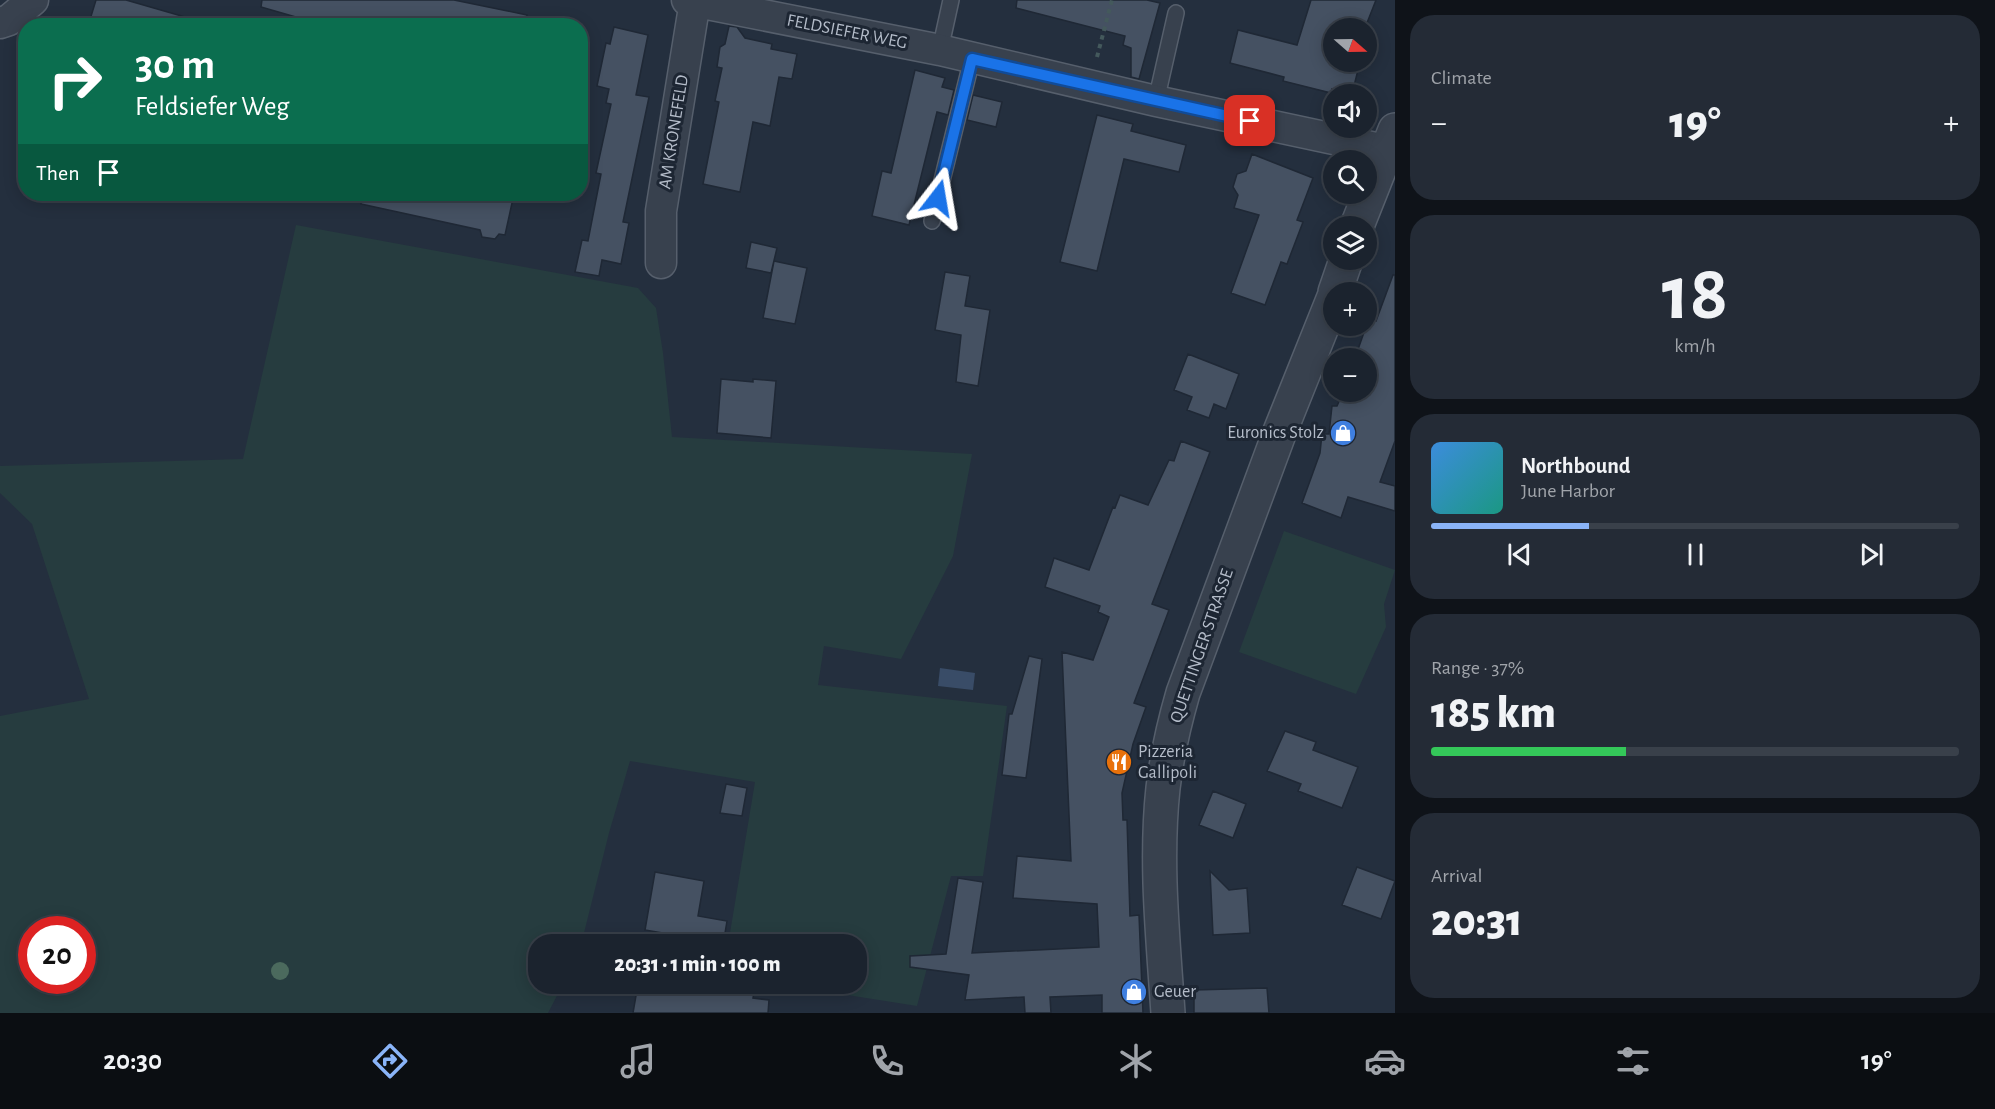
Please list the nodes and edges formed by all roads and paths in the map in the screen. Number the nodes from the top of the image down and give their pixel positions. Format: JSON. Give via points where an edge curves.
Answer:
{"nodes":[{"id":1,"x":33,"y":0,"type":"edge"},
{"id":2,"x":951,"y":0,"type":"edge"},
{"id":3,"x":1112,"y":0,"type":"edge"},
{"id":4,"x":691,"y":1,"type":"edge"},
{"id":5,"x":1176,"y":13,"type":"dead end"},
{"id":6,"x":0,"y":23,"type":"edge"},
{"id":7,"x":940,"y":50,"type":"junction"},
{"id":8,"x":972,"y":59,"type":"junction"},
{"id":9,"x":1089,"y":86,"type":"junction"},
{"id":10,"x":1156,"y":101,"type":"junction"},
{"id":11,"x":1392,"y":144,"type":"edge"},
{"id":12,"x":1361,"y":216,"type":"edge"},
{"id":13,"x":932,"y":221,"type":"dead end"},
{"id":14,"x":661,"y":263,"type":"dead end"},
{"id":15,"x":1323,"y":325,"type":"edge"},
{"id":16,"x":1168,"y":1013,"type":"edge"}],
"edges":[{"from":1,"to":6,"type":"street"},
{"from":2,"to":7,"type":"lane"},
{"from":3,"to":9,"type":"path"},
{"from":4,"to":7,"type":"street","name":"FELDSIEFER WEG"},
{"from":4,"to":14,"type":"street","name":"AM KRONEFELD","via":[[661,211]]},
{"from":5,"to":10,"type":"lane"},
{"from":7,"to":8,"type":"street","name":"FELDSIEFER WEG"},
{"from":8,"to":9,"type":"street","name":"FELDSIEFER WEG"},
{"from":8,"to":13,"type":"lane"},
{"from":9,"to":10,"type":"street","name":"FELDSIEFER WEG"},
{"from":10,"to":11,"type":"street","name":"FELDSIEFER WEG"},
{"from":11,"to":12,"type":"street"},
{"from":15,"to":16,"type":"street","name":"QUETTINGER STRASSE","via":[[1183,693],[1171,736],[1160,845]]}]}
